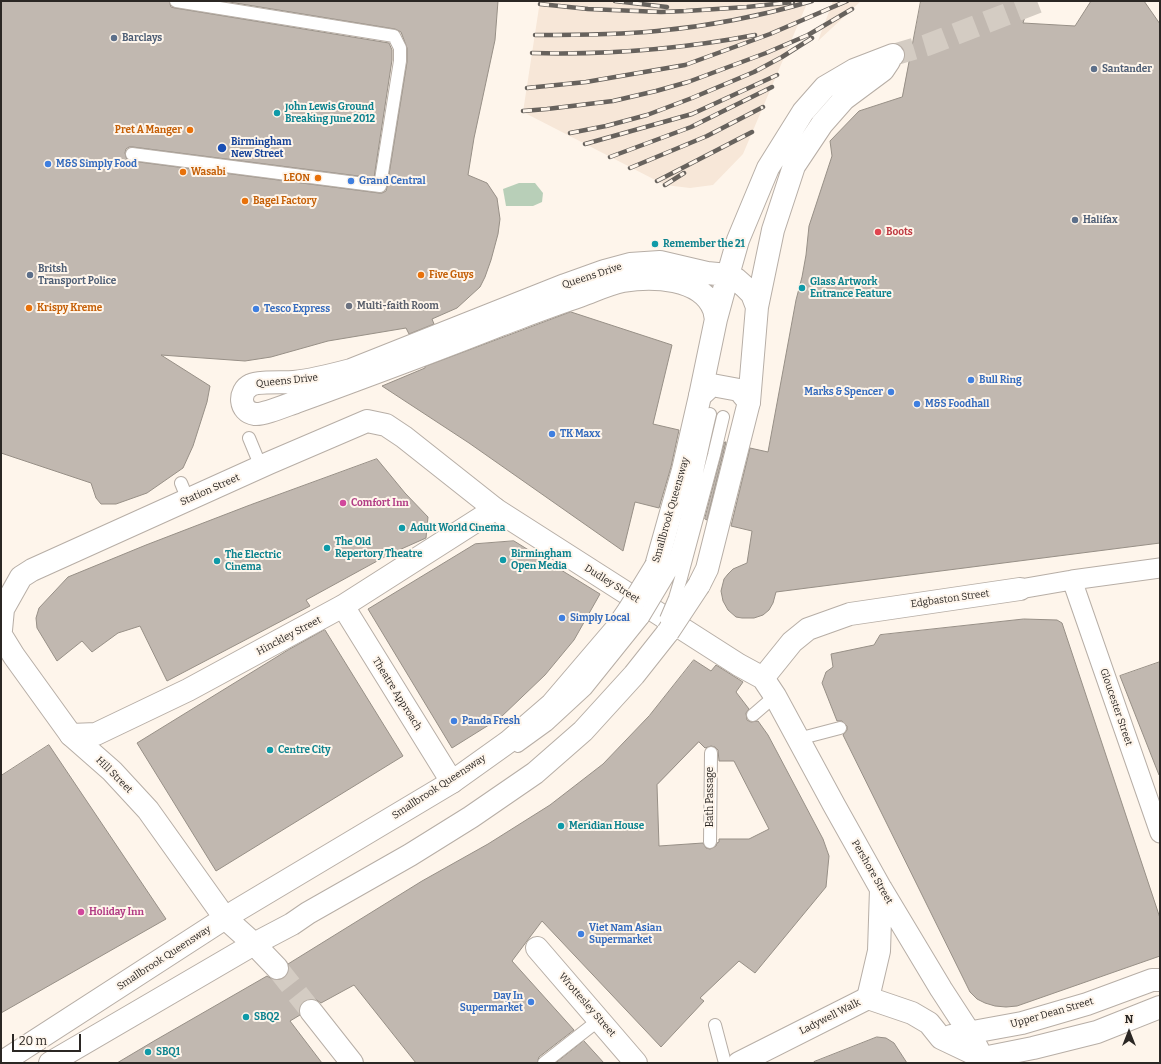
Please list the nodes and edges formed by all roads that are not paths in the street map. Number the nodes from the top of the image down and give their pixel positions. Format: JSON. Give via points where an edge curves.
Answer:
{"nodes":[{"id":1,"x":176,"y":1,"type":"edge"},
{"id":2,"x":132,"y":154,"type":"dead end"},
{"id":3,"x":728,"y":275,"type":"junction"},
{"id":4,"x":757,"y":307,"type":"junction"},
{"id":5,"x":716,"y":319,"type":"junction"},
{"id":6,"x":700,"y":396,"type":"junction"},
{"id":7,"x":749,"y":402,"type":"junction"},
{"id":8,"x":710,"y":414,"type":"dead end"},
{"id":9,"x":723,"y":417,"type":"dead end"},
{"id":10,"x":249,"y":438,"type":"dead end"},
{"id":11,"x":261,"y":467,"type":"junction"},
{"id":12,"x":446,"y":470,"type":"joint"},
{"id":13,"x":495,"y":509,"type":"junction"},
{"id":14,"x":1160,"y":568,"type":"edge"},
{"id":15,"x":677,"y":575,"type":"junction"},
{"id":16,"x":11,"y":577,"type":"edge"},
{"id":17,"x":1072,"y":580,"type":"junction"},
{"id":18,"x":1020,"y":589,"type":"joint"},
{"id":19,"x":343,"y":606,"type":"junction"},
{"id":20,"x":1,"y":630,"type":"edge"},
{"id":21,"x":1,"y":635,"type":"edge"},
{"id":22,"x":763,"y":678,"type":"junction"},
{"id":23,"x":775,"y":696,"type":"junction"},
{"id":24,"x":753,"y":715,"type":"dead end"},
{"id":25,"x":840,"y":728,"type":"dead end"},
{"id":26,"x":71,"y":734,"type":"junction"},
{"id":27,"x":798,"y":739,"type":"junction"},
{"id":28,"x":711,"y":753,"type":"dead end"},
{"id":29,"x":452,"y":782,"type":"junction"},
{"id":30,"x":1160,"y":833,"type":"edge"},
{"id":31,"x":710,"y":842,"type":"dead end"},
{"id":32,"x":881,"y":889,"type":"junction"},
{"id":33,"x":224,"y":918,"type":"junction"},
{"id":34,"x":254,"y":944,"type":"junction"},
{"id":35,"x":537,"y":948,"type":"dead end"},
{"id":36,"x":277,"y":968,"type":"tunnel mouth"},
{"id":37,"x":1160,"y":980,"type":"edge"},
{"id":38,"x":868,"y":998,"type":"junction"},
{"id":39,"x":1160,"y":1007,"type":"edge"},
{"id":40,"x":311,"y":1011,"type":"tunnel mouth"},
{"id":41,"x":599,"y":1020,"type":"junction"},
{"id":42,"x":715,"y":1024,"type":"dead end"},
{"id":43,"x":969,"y":1032,"type":"junction"},
{"id":44,"x":941,"y":1038,"type":"junction"},
{"id":45,"x":984,"y":1061,"type":"edge"},
{"id":46,"x":2,"y":1063,"type":"edge"},
{"id":47,"x":50,"y":1063,"type":"edge"},
{"id":48,"x":352,"y":1063,"type":"edge"},
{"id":49,"x":544,"y":1063,"type":"edge"},
{"id":50,"x":636,"y":1063,"type":"edge"},
{"id":51,"x":725,"y":1063,"type":"edge"},
{"id":52,"x":739,"y":1063,"type":"edge"},
{"id":53,"x":953,"y":1063,"type":"edge"}],
"edges":[{"from":1,"to":2,"type":"lane","via":[[394,36],[400,48],[400,61],[380,186]]},
{"from":3,"to":4,"type":"street","name":"Queens Drive","via":[[752,294]]},
{"from":3,"to":4,"type":"street","name":"Smallbrook Queensway","via":[[738,240],[768,168],[803,112],[825,87],[854,70],[893,55],[883,70],[844,99],[822,124],[794,166],[773,230]]},
{"from":3,"to":5,"type":"street","name":"Smallbrook Queensway"},
{"from":3,"to":5,"type":"street","name":"Queens Drive","via":[[660,262],[630,264],[565,285],[350,370],[293,382],[255,384],[244,390],[242,402],[247,410],[254,414],[262,413],[622,281],[648,279],[680,282],[699,291],[708,300]]},
{"from":4,"to":7,"type":"street","name":"Smallbrook Queensway"},
{"from":5,"to":6,"type":"street","name":"Smallbrook Queensway"},
{"from":6,"to":7,"type":"street","via":[[712,386],[739,390]]},
{"from":6,"to":15,"type":"street","name":"Smallbrook Queensway","via":[[683,470]]},
{"from":7,"to":15,"type":"street","name":"Smallbrook Queensway","via":[[707,570]]},
{"from":8,"to":15,"type":"lane","via":[[679,549]]},
{"from":9,"to":15,"type":"lane"},
{"from":10,"to":11,"type":"lane"},
{"from":11,"to":12,"type":"street","name":"Station Street","via":[[367,421],[386,425]]},
{"from":11,"to":16,"type":"street","name":"Station Street","via":[[185,491],[102,538]]},
{"from":12,"to":13,"type":"street","name":"Dudley Street"},
{"from":13,"to":19,"type":"street","name":"Hinckley Street"},
{"from":13,"to":22,"type":"street","name":"Dudley Street","via":[[736,669]]},
{"from":14,"to":17,"type":"street","name":"Edgbaston Street"},
{"from":15,"to":29,"type":"street","name":"Smallbrook Queensway","bridge":true,"via":[[636,614],[616,629],[552,704],[508,742]]},
{"from":15,"to":34,"type":"street","name":"Smallbrook Queensway","bridge":true,"via":[[665,630],[634,675],[583,731],[535,773],[465,821],[403,859]]},
{"from":16,"to":20,"type":"street","name":"Station Street"},
{"from":17,"to":18,"type":"street","name":"Edgbaston Street"},
{"from":17,"to":30,"type":"street","name":"Gloucester Street"},
{"from":18,"to":22,"type":"street","name":"Edgbaston Street","via":[[850,614],[808,629],[792,642]]},
{"from":19,"to":26,"type":"street","name":"Hinckley Street","via":[[188,690],[103,731],[96,734]]},
{"from":19,"to":29,"type":"street","name":"Theatre Approach"},
{"from":21,"to":26,"type":"street","name":"Hill Street"},
{"from":22,"to":23,"type":"street","name":"Pershore Street"},
{"from":23,"to":24,"type":"lane"},
{"from":23,"to":27,"type":"street","name":"Pershore Street"},
{"from":25,"to":27,"type":"lane"},
{"from":26,"to":33,"type":"street","name":"Hill Street","via":[[112,771],[148,810]]},
{"from":27,"to":32,"type":"street","name":"Pershore Street"},
{"from":28,"to":31,"type":"lane","name":"Bath Passage"},
{"from":29,"to":33,"type":"street","name":"Smallbrook Queensway"},
{"from":32,"to":38,"type":"street","via":[[879,951]]},
{"from":32,"to":43,"type":"street","name":"Pershore Street"},
{"from":33,"to":34,"type":"street","name":"Hill Street"},
{"from":33,"to":46,"type":"street","name":"Smallbrook Queensway"},
{"from":34,"to":36,"type":"street","name":"Hill Street"},
{"from":34,"to":47,"type":"street","name":"Smallbrook Queensway"},
{"from":35,"to":41,"type":"street","name":"Wrottesley Street"},
{"from":37,"to":43,"type":"street","name":"Upper Dean Street","via":[[1152,980],[1087,1004],[1022,1023]]},
{"from":38,"to":44,"type":"street","name":"Ladywell Walk","via":[[912,1013],[929,1023]]},
{"from":38,"to":52,"type":"street","name":"Ladywell Walk"},
{"from":39,"to":45,"type":"street","via":[[1097,1032]]},
{"from":40,"to":48,"type":"street"},
{"from":41,"to":49,"type":"lane"},
{"from":41,"to":50,"type":"street","name":"Wrottesley Street"},
{"from":42,"to":51,"type":"lane"},
{"from":43,"to":44,"type":"street","name":"Upper Dean Street"},
{"from":43,"to":45,"type":"street","name":"Pershore Street"},
{"from":44,"to":45,"type":"street","name":"Ladywell Walk"},
{"from":44,"to":53,"type":"street"}]}
